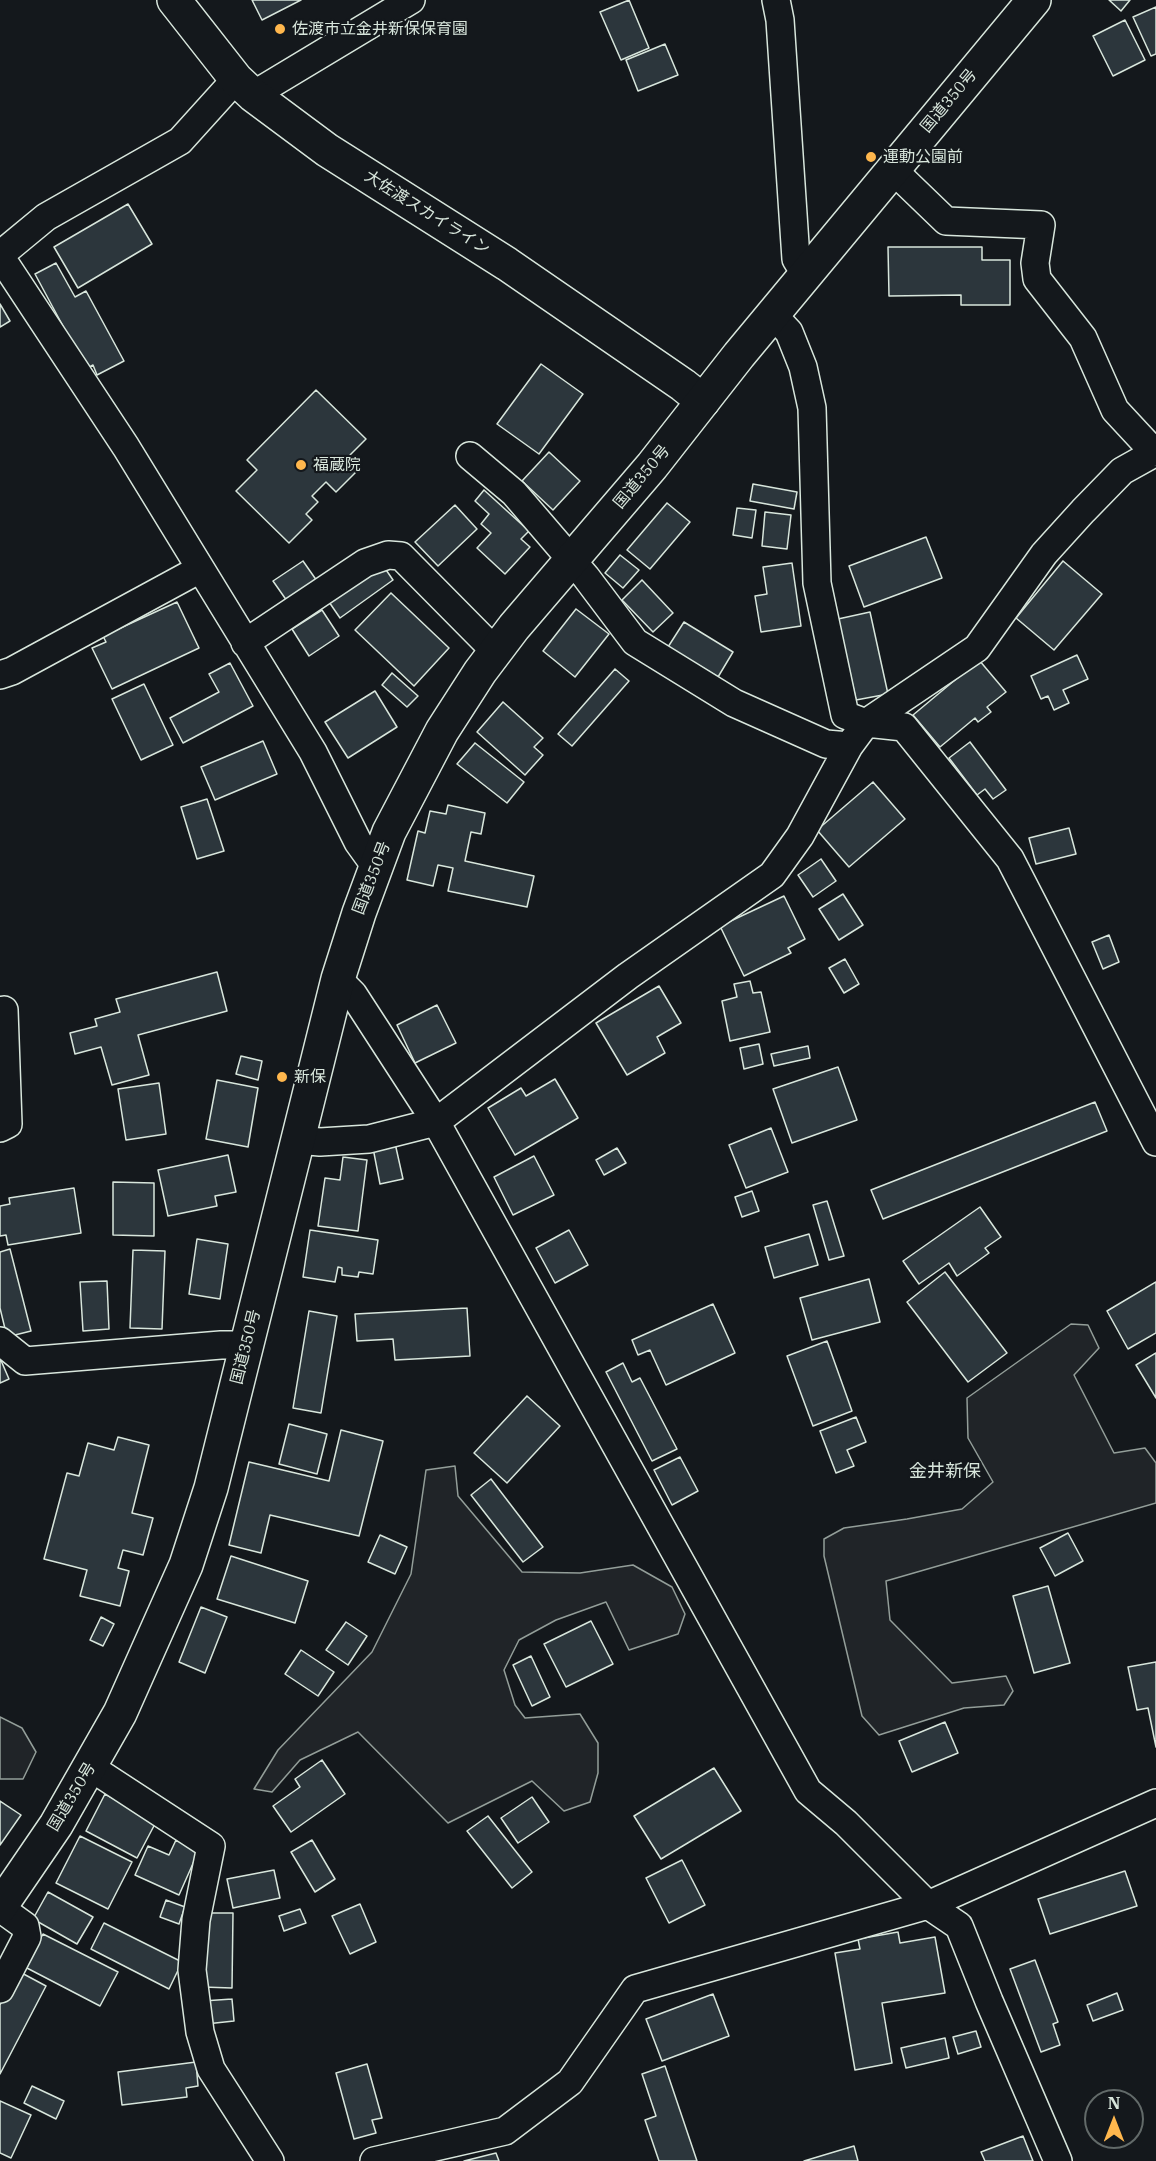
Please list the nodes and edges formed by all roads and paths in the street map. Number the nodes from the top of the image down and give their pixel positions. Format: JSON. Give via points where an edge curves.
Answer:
{"nodes":[{"id":1,"x":174,"y":0,"type":"edge"},
{"id":2,"x":411,"y":0,"type":"edge"},
{"id":3,"x":776,"y":0,"type":"edge"},
{"id":4,"x":1034,"y":0,"type":"edge"},
{"id":5,"x":245,"y":87,"type":"junction"},
{"id":6,"x":892,"y":169,"type":"junction"},
{"id":7,"x":0,"y":256,"type":"edge"},
{"id":8,"x":806,"y":275,"type":"junction"},
{"id":9,"x":773,"y":315,"type":"junction"},
{"id":10,"x":702,"y":401,"type":"junction"},
{"id":11,"x":1155,"y":452,"type":"edge"},
{"id":12,"x":470,"y":456,"type":"dead end"},
{"id":13,"x":572,"y":561,"type":"junction"},
{"id":14,"x":200,"y":568,"type":"junction"},
{"id":15,"x":245,"y":643,"type":"junction"},
{"id":16,"x":496,"y":652,"type":"junction"},
{"id":17,"x":0,"y":675,"type":"edge"},
{"id":18,"x":866,"y":723,"type":"junction"},
{"id":19,"x":849,"y":746,"type":"junction"},
{"id":20,"x":376,"y":867,"type":"junction"},
{"id":21,"x":338,"y":979,"type":"junction"},
{"id":22,"x":0,"y":1011,"type":"edge"},
{"id":23,"x":436,"y":1122,"type":"junction"},
{"id":24,"x":0,"y":1128,"type":"edge"},
{"id":25,"x":297,"y":1140,"type":"junction"},
{"id":26,"x":1156,"y":1142,"type":"edge"},
{"id":27,"x":0,"y":1341,"type":"edge"},
{"id":28,"x":247,"y":1345,"type":"junction"},
{"id":29,"x":90,"y":1767,"type":"junction"},
{"id":30,"x":1156,"y":1803,"type":"edge"},
{"id":31,"x":928,"y":1905,"type":"junction"},
{"id":32,"x":0,"y":1908,"type":"edge"},
{"id":33,"x":0,"y":1989,"type":"edge"},
{"id":34,"x":270,"y":2161,"type":"edge"},
{"id":35,"x":374,"y":2161,"type":"edge"},
{"id":36,"x":1058,"y":2161,"type":"edge"}],
"edges":[{"from":1,"to":5,"type":"main road","name":"大佐渡スカイライン"},
{"from":2,"to":5,"type":"street"},
{"from":3,"to":8,"type":"street","via":[[796,259]]},
{"from":4,"to":6,"type":"main road","name":"国道350号"},
{"from":5,"to":7,"type":"street","via":[[180,141],[46,217]]},
{"from":5,"to":10,"type":"main road","name":"大佐渡スカイライン","via":[[327,150],[507,264]]},
{"from":6,"to":8,"type":"main road","name":"国道350号"},
{"from":6,"to":11,"type":"street","via":[[946,221],[1041,225],[1035,263],[1037,279],[1083,338],[1115,410]]},
{"from":7,"to":14,"type":"street","via":[[126,447]]},
{"from":8,"to":9,"type":"main road","name":"国道350号"},
{"from":9,"to":10,"type":"main road","name":"国道350号"},
{"from":9,"to":18,"type":"street","via":[[789,332],[812,408],[817,583],[845,715]]},
{"from":10,"to":13,"type":"main road","name":"国道350号"},
{"from":11,"to":18,"type":"street","via":[[1122,471],[1044,554],[977,648]]},
{"from":12,"to":13,"type":"street","via":[[514,493]]},
{"from":13,"to":16,"type":"main road","name":"国道350号"},
{"from":13,"to":19,"type":"street","via":[[635,642],[734,703],[826,744]]},
{"from":14,"to":15,"type":"street"},
{"from":14,"to":17,"type":"street"},
{"from":15,"to":16,"type":"street","via":[[365,563],[388,555],[400,556]]},
{"from":15,"to":20,"type":"street","via":[[313,752],[358,842]]},
{"from":16,"to":20,"type":"main road","name":"国道350号","via":[[442,731]]},
{"from":18,"to":19,"type":"street"},
{"from":18,"to":26,"type":"street","via":[[904,727],[1010,859]]},
{"from":19,"to":23,"type":"street","via":[[800,836],[772,875],[628,976]]},
{"from":20,"to":21,"type":"main road","name":"国道350号"},
{"from":21,"to":23,"type":"street","via":[[353,994]]},
{"from":21,"to":25,"type":"main road","name":"国道350号"},
{"from":22,"to":24,"type":"street","via":[[4,1010],[8,1124]]},
{"from":23,"to":25,"type":"street","via":[[369,1139]]},
{"from":23,"to":31,"type":"street","via":[[808,1791]]},
{"from":25,"to":28,"type":"main road","name":"国道350号"},
{"from":27,"to":28,"type":"street","via":[[25,1360]]},
{"from":28,"to":29,"type":"main road","name":"国道350号","via":[[211,1488],[186,1565],[120,1713]]},
{"from":29,"to":32,"type":"main road","name":"国道350号"},
{"from":29,"to":34,"type":"street","via":[[211,1846],[196,1920],[192,1970],[200,2032],[211,2069]]},
{"from":30,"to":31,"type":"street"},
{"from":31,"to":35,"type":"street","via":[[635,1989],[570,2082],[506,2130]]},
{"from":31,"to":36,"type":"street","via":[[958,1926]]},
{"from":32,"to":33,"type":"street","via":[[25,1926],[27,1937]]}]}
